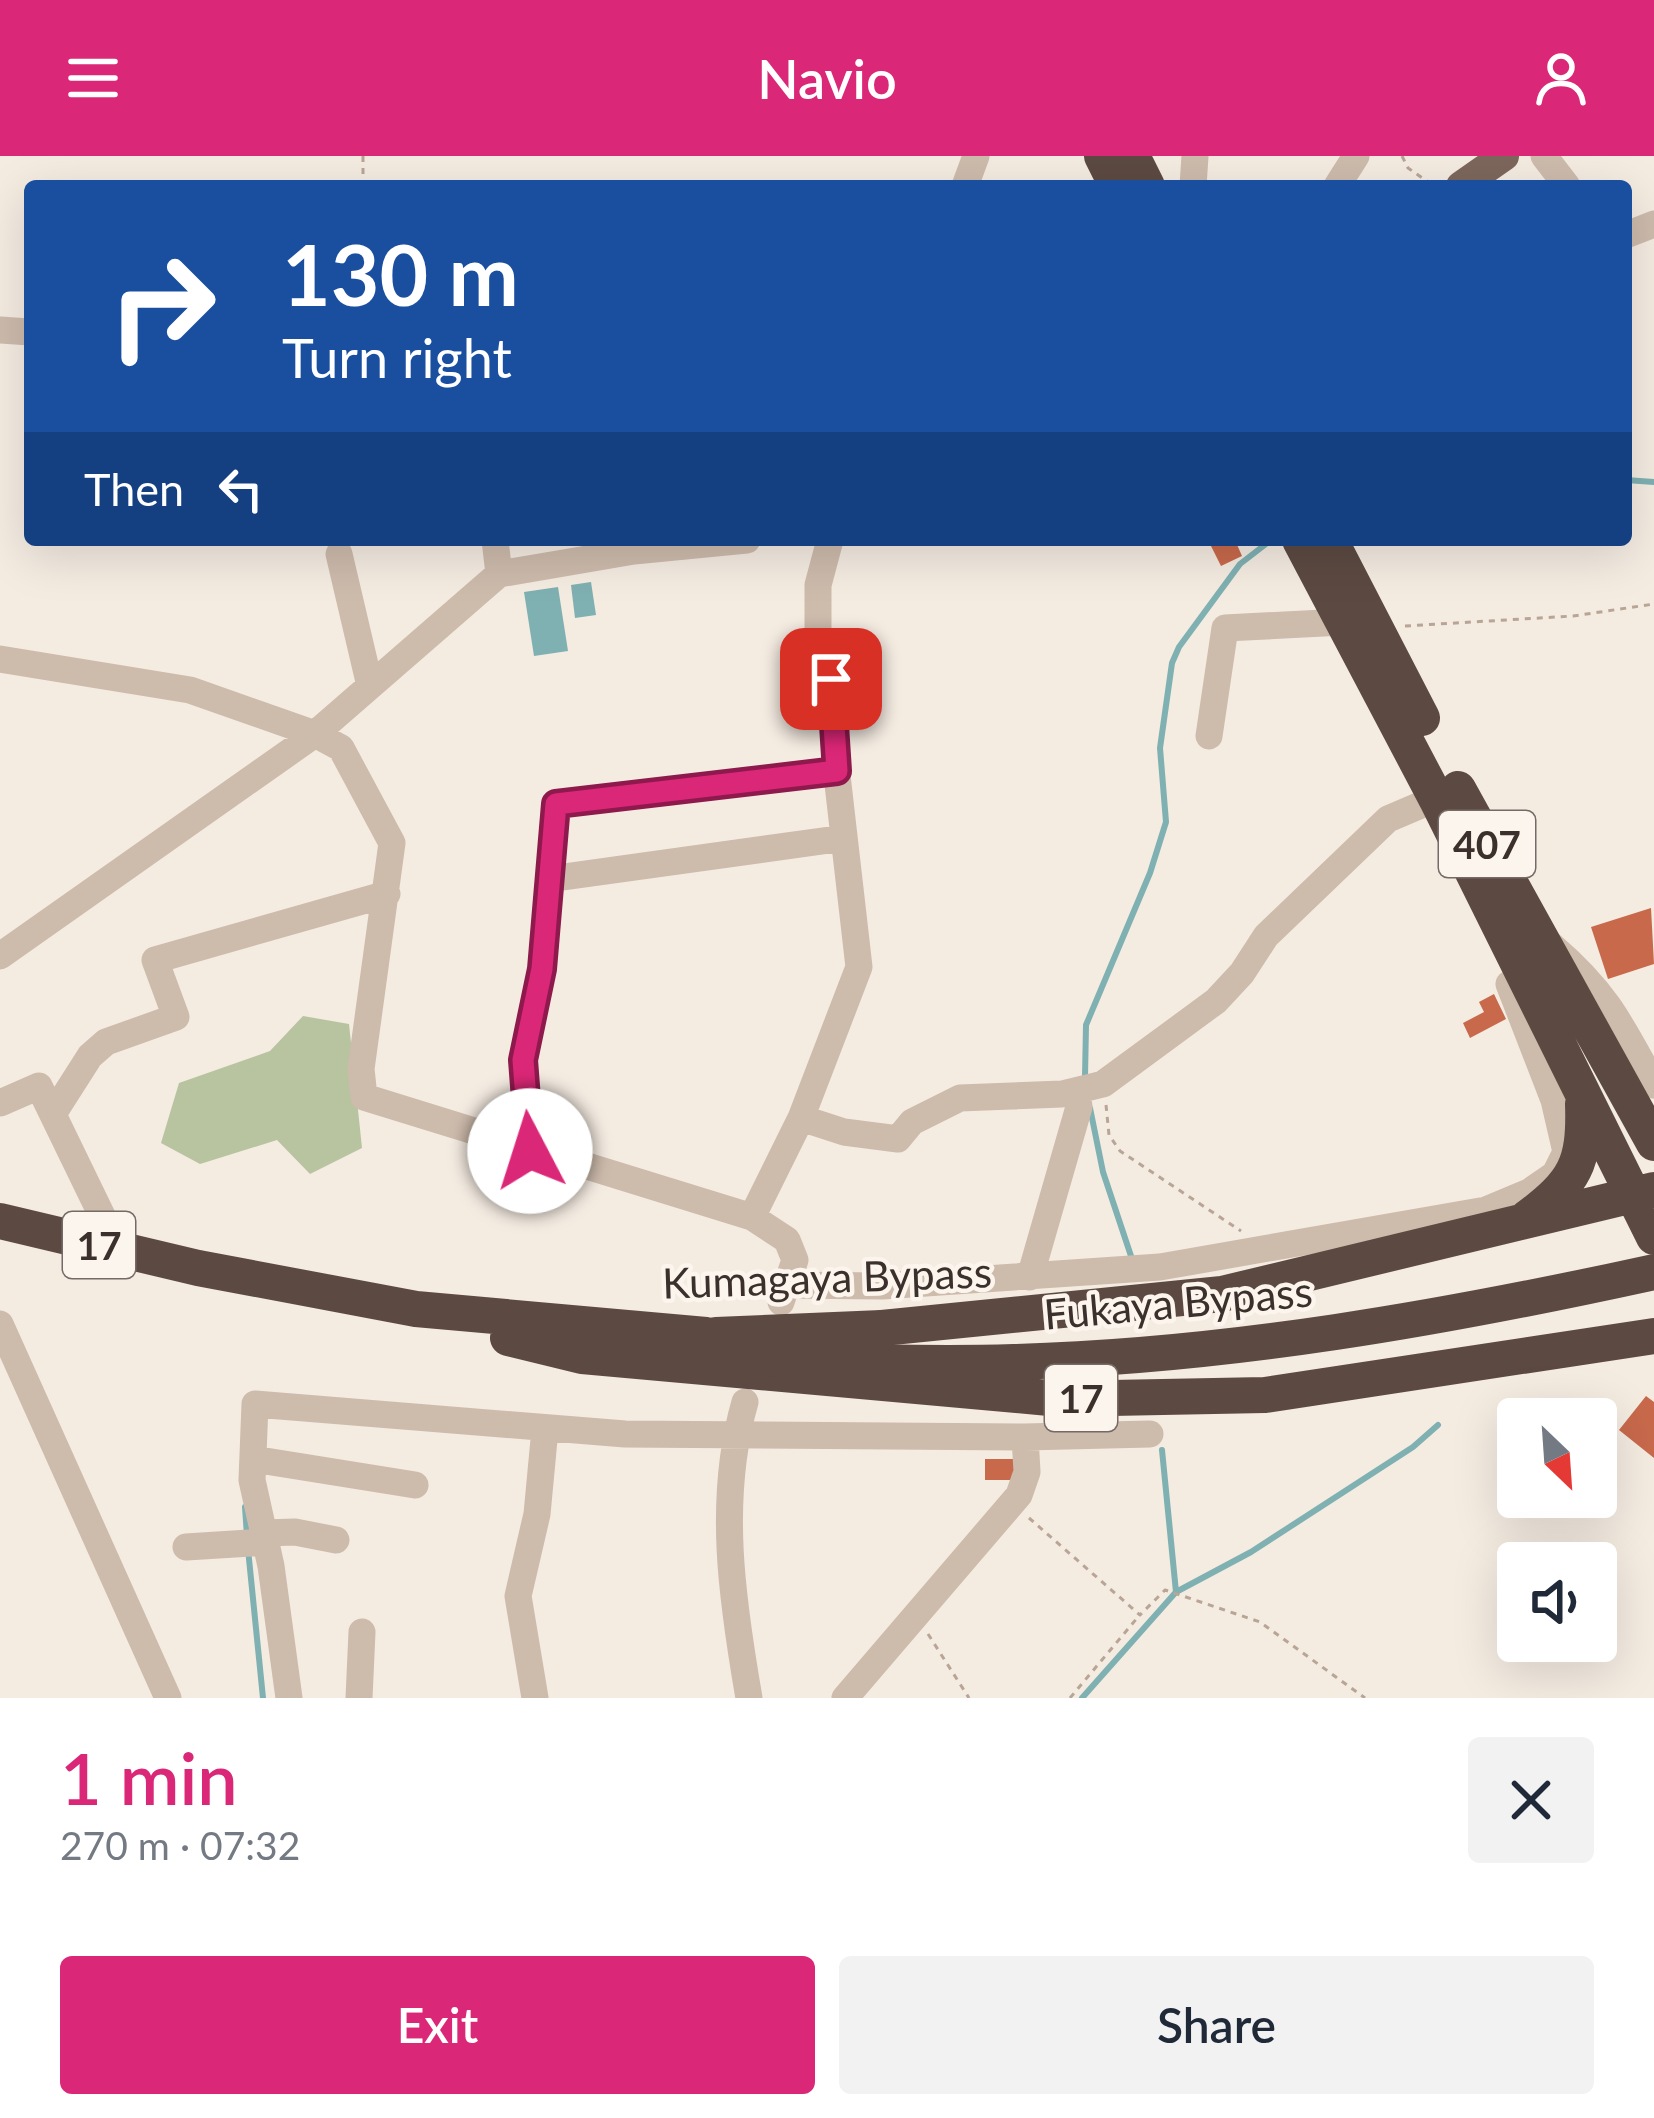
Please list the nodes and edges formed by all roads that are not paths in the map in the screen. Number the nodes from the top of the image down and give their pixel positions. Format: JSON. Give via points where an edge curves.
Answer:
{"nodes":[{"id":1,"x":1504,"y":156,"type":"edge"},
{"id":2,"x":1544,"y":156,"type":"edge"},
{"id":3,"x":1470,"y":180,"type":"edge"},
{"id":4,"x":1562,"y":180,"type":"edge"},
{"id":5,"x":496,"y":546,"type":"edge"},
{"id":6,"x":678,"y":546,"type":"edge"},
{"id":7,"x":828,"y":546,"type":"edge"},
{"id":8,"x":1304,"y":546,"type":"edge"},
{"id":9,"x":1332,"y":546,"type":"edge"},
{"id":10,"x":339,"y":554,"type":"dead end"},
{"id":11,"x":499,"y":574,"type":"junction"},
{"id":12,"x":1359,"y":624,"type":"junction"},
{"id":13,"x":0,"y":659,"type":"edge"},
{"id":14,"x":370,"y":686,"type":"junction"},
{"id":15,"x":315,"y":734,"type":"junction"},
{"id":16,"x":1209,"y":736,"type":"dead end"},
{"id":17,"x":837,"y":771,"type":"junction"},
{"id":18,"x":1448,"y":794,"type":"junction"},
{"id":19,"x":844,"y":838,"type":"junction"},
{"id":20,"x":549,"y":879,"type":"junction"},
{"id":21,"x":387,"y":894,"type":"junction"},
{"id":22,"x":1484,"y":897,"type":"junction"},
{"id":23,"x":1535,"y":932,"type":"junction"},
{"id":24,"x":0,"y":956,"type":"edge"},
{"id":25,"x":1654,"y":1085,"type":"edge"},
{"id":26,"x":1089,"y":1087,"type":"junction"},
{"id":27,"x":1583,"y":1098,"type":"junction"},
{"id":28,"x":0,"y":1103,"type":"edge"},
{"id":29,"x":53,"y":1114,"type":"junction"},
{"id":30,"x":801,"y":1118,"type":"junction"},
{"id":31,"x":1654,"y":1143,"type":"edge"},
{"id":32,"x":530,"y":1151,"type":"junction"},
{"id":33,"x":1644,"y":1193,"type":"edge"},
{"id":34,"x":752,"y":1217,"type":"junction"},
{"id":35,"x":0,"y":1221,"type":"edge"},
{"id":36,"x":105,"y":1222,"type":"dead end"},
{"id":37,"x":1520,"y":1224,"type":"junction"},
{"id":38,"x":1654,"y":1237,"type":"edge"},
{"id":39,"x":0,"y":1245,"type":"edge"},
{"id":40,"x":1654,"y":1248,"type":"edge"},
{"id":41,"x":1654,"y":1272,"type":"edge"},
{"id":42,"x":1030,"y":1276,"type":"junction"},
{"id":43,"x":197,"y":1280,"type":"junction"},
{"id":44,"x":0,"y":1324,"type":"edge"},
{"id":45,"x":1654,"y":1336,"type":"edge"},
{"id":46,"x":508,"y":1338,"type":"junction"},
{"id":47,"x":705,"y":1346,"type":"junction"},
{"id":48,"x":745,"y":1402,"type":"dead end"},
{"id":49,"x":544,"y":1429,"type":"junction"},
{"id":50,"x":736,"y":1433,"type":"junction"},
{"id":51,"x":1150,"y":1434,"type":"dead end"},
{"id":52,"x":1025,"y":1437,"type":"junction"},
{"id":53,"x":253,"y":1459,"type":"junction"},
{"id":54,"x":415,"y":1485,"type":"dead end"},
{"id":55,"x":265,"y":1537,"type":"junction"},
{"id":56,"x":336,"y":1540,"type":"dead end"},
{"id":57,"x":186,"y":1546,"type":"dead end"},
{"id":58,"x":362,"y":1632,"type":"dead end"},
{"id":59,"x":168,"y":1698,"type":"edge"},
{"id":60,"x":290,"y":1698,"type":"edge"},
{"id":61,"x":359,"y":1698,"type":"edge"},
{"id":62,"x":535,"y":1698,"type":"edge"},
{"id":63,"x":749,"y":1698,"type":"edge"},
{"id":64,"x":845,"y":1698,"type":"edge"}],
"edges":[{"from":1,"to":3,"type":"main road"},
{"from":2,"to":4,"type":"street"},
{"from":5,"to":11,"type":"street"},
{"from":6,"to":11,"type":"street"},
{"from":7,"to":17,"type":"street","via":[[818,632],[831,679]]},
{"from":8,"to":12,"type":"highway","number":"407"},
{"from":9,"to":12,"type":"highway","number":"407"},
{"from":10,"to":14,"type":"street"},
{"from":11,"to":14,"type":"street"},
{"from":12,"to":16,"type":"street","via":[[1226,628]]},
{"from":12,"to":18,"type":"highway","number":"407"},
{"from":13,"to":15,"type":"street","via":[[190,691]]},
{"from":14,"to":15,"type":"street"},
{"from":15,"to":21,"type":"street","via":[[341,748],[392,843]]},
{"from":15,"to":24,"type":"street"},
{"from":17,"to":19,"type":"street"},
{"from":17,"to":20,"type":"street","via":[[556,804]]},
{"from":18,"to":22,"type":"highway","number":"407"},
{"from":18,"to":23,"type":"highway","number":"407"},
{"from":18,"to":26,"type":"street","via":[[1388,819],[1267,936],[1216,1001]]},
{"from":19,"to":20,"type":"street"},
{"from":19,"to":30,"type":"street","via":[[859,967]]},
{"from":20,"to":32,"type":"street","via":[[523,1060]]},
{"from":21,"to":29,"type":"street","via":[[155,960],[176,1017],[106,1042]]},
{"from":21,"to":32,"type":"street","via":[[361,1069],[364,1097]]},
{"from":22,"to":27,"type":"highway","number":"407"},
{"from":22,"to":42,"type":"street","via":[[1472,904],[1528,1024],[1562,1129],[1566,1152],[1555,1174],[1486,1210],[1160,1267]]},
{"from":23,"to":25,"type":"street","via":[[1590,978]]},
{"from":23,"to":31,"type":"highway","number":"407"},
{"from":26,"to":30,"type":"street","via":[[960,1098],[912,1122],[898,1139]]},
{"from":26,"to":42,"type":"street"},
{"from":27,"to":33,"type":"highway","number":"407"},
{"from":27,"to":37,"type":"highway","number":"407","via":[[1581,1157],[1571,1180]]},
{"from":28,"to":29,"type":"street","via":[[39,1086]]},
{"from":29,"to":36,"type":"street"},
{"from":30,"to":34,"type":"street"},
{"from":32,"to":34,"type":"street"},
{"from":33,"to":37,"type":"highway","name":"Kumagaya Bypass","number":"17"},
{"from":33,"to":38,"type":"highway","number":"407"},
{"from":34,"to":42,"type":"street","via":[[787,1240],[795,1259],[784,1293]]},
{"from":35,"to":43,"type":"highway","name":"Kumagaya Bypass","number":"17"},
{"from":37,"to":47,"type":"highway","name":"Kumagaya Bypass","number":"17","bridge":true,"via":[[1222,1294]]},
{"from":39,"to":43,"type":"highway","name":"Kumagaya Bypass","number":"17"},
{"from":40,"to":47,"type":"highway","name":"Fukaya Bypass","number":"17","bridge":true,"via":[[1300,1316],[1146,1333]]},
{"from":41,"to":47,"type":"highway","name":"Fukaya Bypass","number":"17","bridge":true,"via":[[1303,1338],[1151,1353],[903,1363]]},
{"from":43,"to":46,"type":"highway","name":"Kumagaya Bypass","number":"17"},
{"from":43,"to":47,"type":"highway","name":"Kumagaya Bypass","number":"17"},
{"from":44,"to":59,"type":"street"},
{"from":45,"to":46,"type":"highway","number":"17","via":[[1265,1395],[1060,1399],[582,1356]]},
{"from":46,"to":47,"type":"highway","name":"Kumagaya Bypass","number":"17"},
{"from":48,"to":50,"type":"street"},
{"from":49,"to":50,"type":"street"},
{"from":49,"to":53,"type":"street","via":[[255,1404]]},
{"from":49,"to":62,"type":"street","via":[[537,1514],[518,1596]]},
{"from":50,"to":52,"type":"street"},
{"from":50,"to":63,"type":"street","via":[[728,1501]]},
{"from":51,"to":52,"type":"street"},
{"from":52,"to":64,"type":"street","via":[[1019,1495]]},
{"from":53,"to":54,"type":"street"},
{"from":53,"to":55,"type":"street"},
{"from":55,"to":56,"type":"street","via":[[295,1532]]},
{"from":55,"to":57,"type":"street"},
{"from":55,"to":60,"type":"street"},
{"from":58,"to":61,"type":"street"}]}
